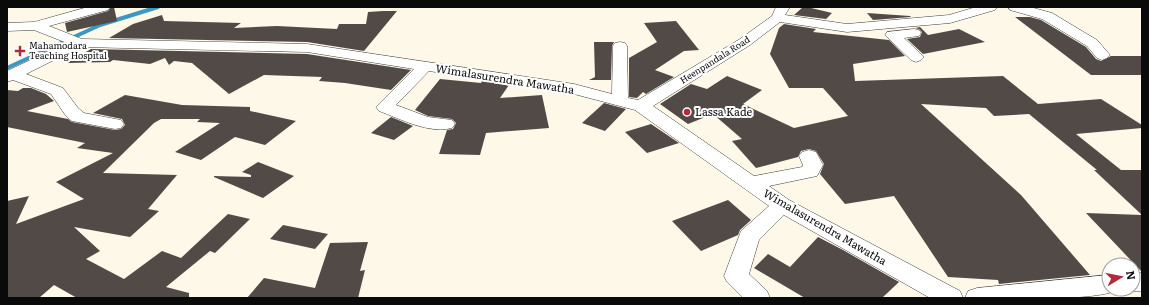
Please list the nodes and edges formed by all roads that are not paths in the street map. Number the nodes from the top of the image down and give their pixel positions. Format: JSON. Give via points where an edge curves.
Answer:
{"nodes":[{"id":1,"x":103,"y":7,"type":"edge"},
{"id":2,"x":1015,"y":7,"type":"edge"},
{"id":3,"x":982,"y":8,"type":"edge"},
{"id":4,"x":780,"y":13,"type":"edge"},
{"id":5,"x":35,"y":26,"type":"junction"},
{"id":6,"x":7,"y":28,"type":"edge"},
{"id":7,"x":856,"y":28,"type":"junction"},
{"id":8,"x":954,"y":30,"type":"dead end"},
{"id":9,"x":72,"y":41,"type":"junction"},
{"id":10,"x":620,"y":46,"type":"dead end"},
{"id":11,"x":905,"y":47,"type":"junction"},
{"id":12,"x":1102,"y":55,"type":"dead end"},
{"id":13,"x":916,"y":57,"type":"dead end"},
{"id":14,"x":426,"y":66,"type":"junction"},
{"id":15,"x":9,"y":76,"type":"edge"},
{"id":16,"x":620,"y":100,"type":"junction"},
{"id":17,"x":641,"y":106,"type":"junction"},
{"id":18,"x":115,"y":124,"type":"dead end"},
{"id":19,"x":446,"y":124,"type":"dead end"},
{"id":20,"x":809,"y":156,"type":"dead end"},
{"id":21,"x":750,"y":183,"type":"junction"},
{"id":22,"x":782,"y":205,"type":"junction"},
{"id":23,"x":1101,"y":285,"type":"edge"},
{"id":24,"x":758,"y":298,"type":"edge"},
{"id":25,"x":951,"y":298,"type":"edge"},
{"id":26,"x":977,"y":298,"type":"edge"}],
"edges":[{"from":1,"to":5,"type":"street"},
{"from":2,"to":12,"type":"street","via":[[1047,16],[1092,43]]},
{"from":3,"to":7,"type":"street","via":[[950,19]]},
{"from":4,"to":7,"type":"street"},
{"from":4,"to":17,"type":"street","name":"Heenpandala Road","via":[[745,42]]},
{"from":5,"to":6,"type":"street","name":"Wimalasurendra Mawatha"},
{"from":5,"to":9,"type":"street","name":"Wimalasurendra Mawatha"},
{"from":7,"to":11,"type":"street","via":[[889,43]]},
{"from":8,"to":11,"type":"street","via":[[892,35]]},
{"from":9,"to":14,"type":"street","name":"Wimalasurendra Mawatha","via":[[307,48]]},
{"from":9,"to":15,"type":"street"},
{"from":10,"to":16,"type":"street"},
{"from":11,"to":13,"type":"street"},
{"from":14,"to":16,"type":"street","name":"Wimalasurendra Mawatha","via":[[574,89]]},
{"from":14,"to":19,"type":"street","via":[[385,107],[426,122]]},
{"from":15,"to":18,"type":"street","via":[[57,91],[78,117]]},
{"from":16,"to":17,"type":"street","name":"Wimalasurendra Mawatha"},
{"from":17,"to":21,"type":"street","name":"Wimalasurendra Mawatha"},
{"from":20,"to":21,"type":"street","via":[[813,165],[810,172]]},
{"from":21,"to":22,"type":"street","name":"Wimalasurendra Mawatha"},
{"from":22,"to":24,"type":"street","via":[[749,237],[736,276]]},
{"from":22,"to":25,"type":"street","name":"Wimalasurendra Mawatha"},
{"from":23,"to":26,"type":"street"}]}
